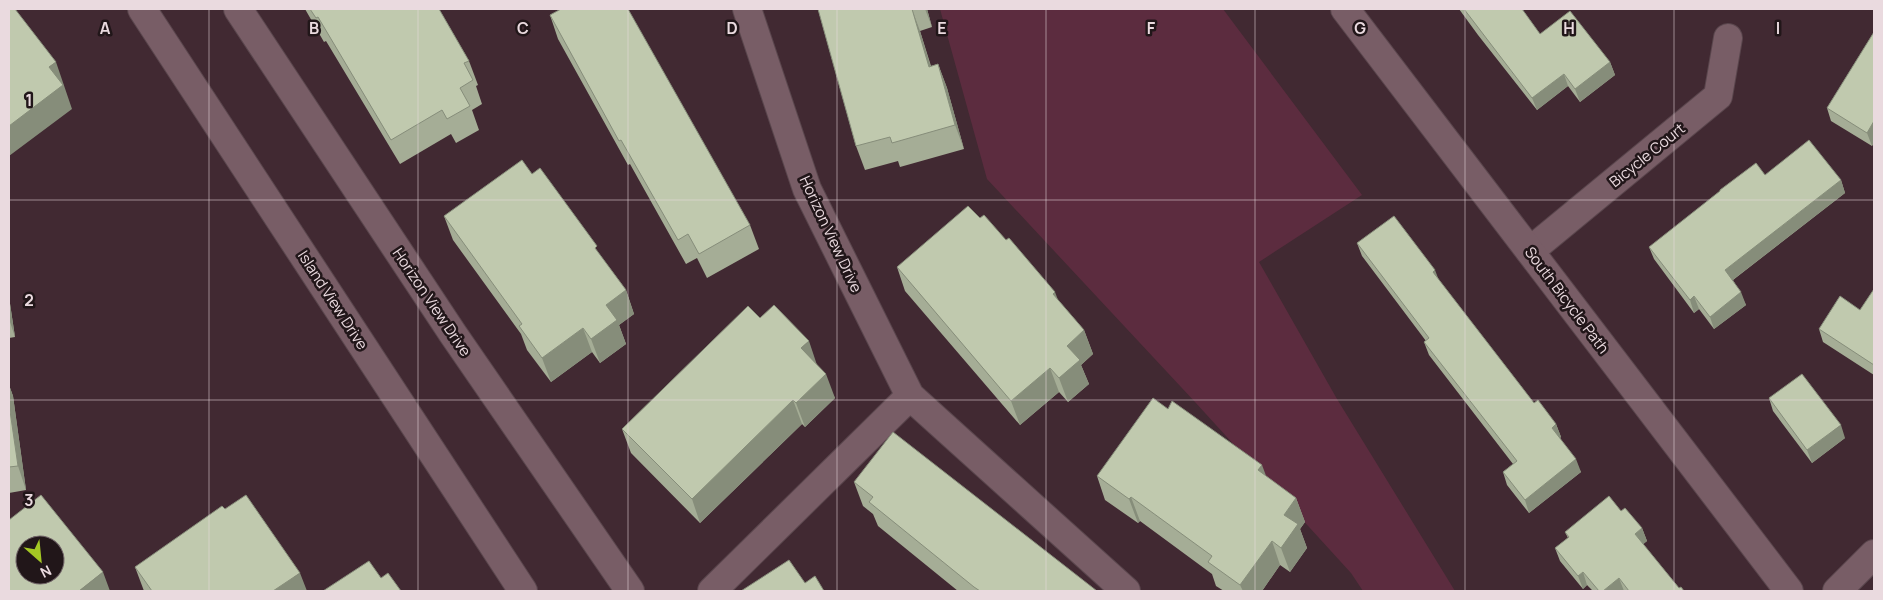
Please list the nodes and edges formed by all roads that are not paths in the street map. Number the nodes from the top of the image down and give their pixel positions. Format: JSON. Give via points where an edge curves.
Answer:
{"nodes":[{"id":1,"x":142,"y":9,"type":"edge"},
{"id":2,"x":238,"y":9,"type":"edge"},
{"id":3,"x":747,"y":9,"type":"edge"},
{"id":4,"x":1345,"y":9,"type":"edge"},
{"id":5,"x":1728,"y":38,"type":"dead end"},
{"id":6,"x":1530,"y":251,"type":"junction"},
{"id":7,"x":910,"y":396,"type":"junction"},
{"id":8,"x":1874,"y":554,"type":"edge"},
{"id":9,"x":523,"y":591,"type":"edge"},
{"id":10,"x":630,"y":591,"type":"edge"},
{"id":11,"x":712,"y":591,"type":"edge"},
{"id":12,"x":1126,"y":591,"type":"edge"},
{"id":13,"x":1789,"y":591,"type":"edge"},
{"id":14,"x":1838,"y":591,"type":"edge"}],
"edges":[{"from":1,"to":9,"type":"street","name":"Island View Drive"},
{"from":2,"to":10,"type":"street","name":"Horizon View Drive","via":[[453,334]]},
{"from":3,"to":7,"type":"street","name":"Horizon View Drive","via":[[807,189]]},
{"from":4,"to":6,"type":"street","name":"South Bicycle Path"},
{"from":5,"to":6,"type":"street","name":"Bicycle Court","via":[[1718,96]]},
{"from":6,"to":13,"type":"street","name":"South Bicycle Path"},
{"from":7,"to":11,"type":"street"},
{"from":7,"to":12,"type":"street","name":"Horizon View Drive"},
{"from":8,"to":14,"type":"street"}]}
